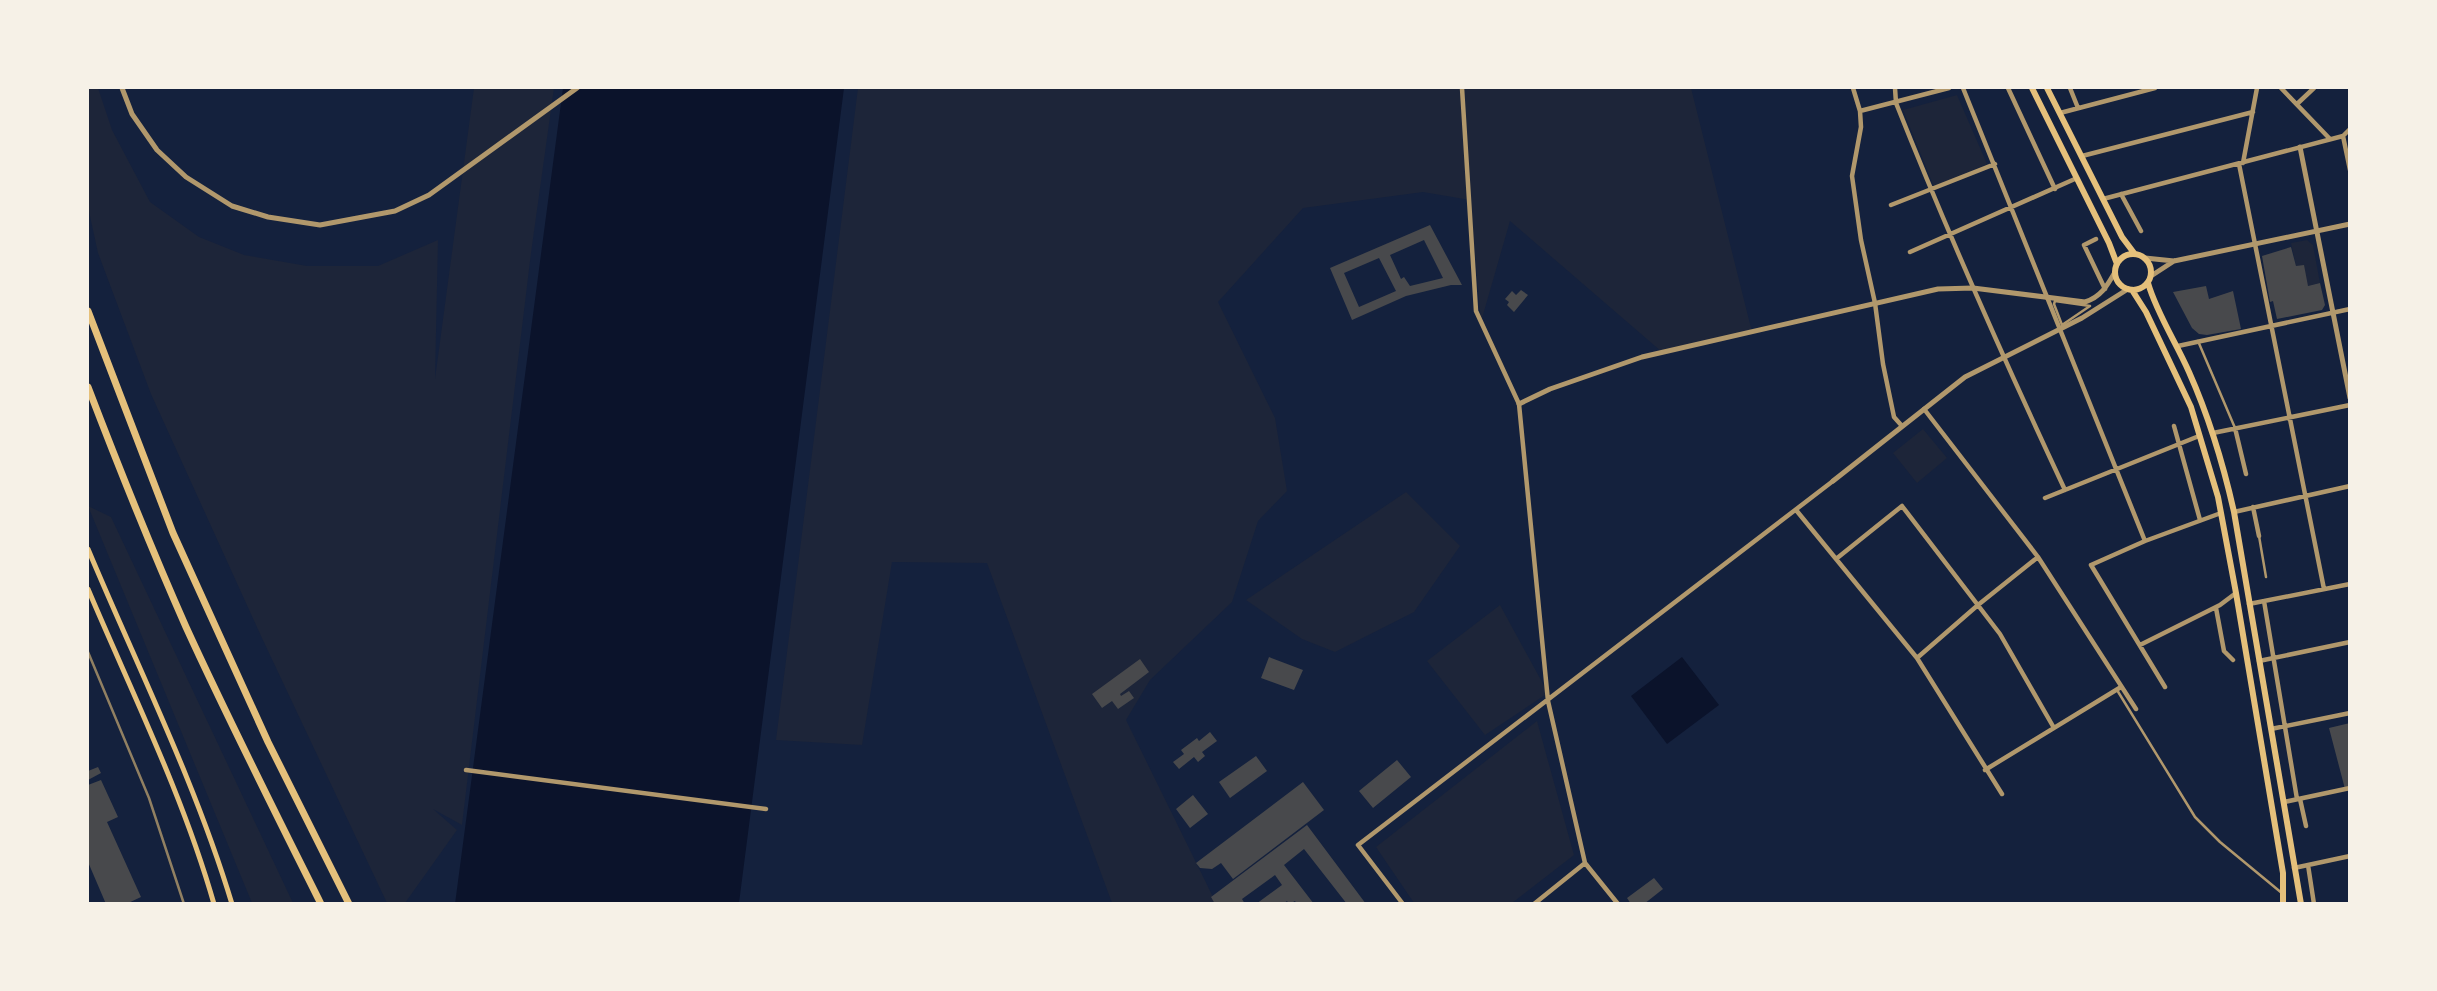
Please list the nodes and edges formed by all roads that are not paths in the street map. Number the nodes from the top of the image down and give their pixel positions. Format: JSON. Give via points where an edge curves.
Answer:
{"nodes":[{"id":1,"x":122,"y":88,"type":"edge"},
{"id":2,"x":577,"y":88,"type":"edge"},
{"id":3,"x":1462,"y":88,"type":"edge"},
{"id":4,"x":1853,"y":88,"type":"edge"},
{"id":5,"x":1895,"y":88,"type":"edge"},
{"id":6,"x":1948,"y":88,"type":"edge"},
{"id":7,"x":1963,"y":88,"type":"edge"},
{"id":8,"x":2008,"y":88,"type":"edge"},
{"id":9,"x":2032,"y":88,"type":"edge"},
{"id":10,"x":2047,"y":88,"type":"edge"},
{"id":11,"x":2070,"y":88,"type":"edge"},
{"id":12,"x":2154,"y":88,"type":"edge"},
{"id":13,"x":2257,"y":88,"type":"edge"},
{"id":14,"x":2281,"y":88,"type":"edge"},
{"id":15,"x":2314,"y":88,"type":"edge"},
{"id":16,"x":1896,"y":103,"type":"junction"},
{"id":17,"x":2297,"y":104,"type":"junction"},
{"id":18,"x":2078,"y":108,"type":"junction"},
{"id":19,"x":1860,"y":111,"type":"junction"},
{"id":20,"x":2253,"y":112,"type":"junction"},
{"id":21,"x":2060,"y":113,"type":"junction"},
{"id":22,"x":2350,"y":128,"type":"edge"},
{"id":23,"x":2343,"y":136,"type":"junction"},
{"id":24,"x":2330,"y":139,"type":"junction"},
{"id":25,"x":2300,"y":147,"type":"junction"},
{"id":26,"x":2081,"y":156,"type":"junction"},
{"id":27,"x":1995,"y":164,"type":"junction"},
{"id":28,"x":2241,"y":164,"type":"junction"},
{"id":29,"x":2350,"y":170,"type":"edge"},
{"id":30,"x":2077,"y":178,"type":"junction"},
{"id":31,"x":2055,"y":189,"type":"junction"},
{"id":32,"x":1931,"y":190,"type":"junction"},
{"id":33,"x":2121,"y":194,"type":"junction"},
{"id":34,"x":2103,"y":199,"type":"junction"},
{"id":35,"x":1891,"y":205,"type":"dead end"},
{"id":36,"x":2013,"y":208,"type":"junction"},
{"id":37,"x":2350,"y":224,"type":"edge"},
{"id":38,"x":2141,"y":231,"type":"dead end"},
{"id":39,"x":2317,"y":231,"type":"junction"},
{"id":40,"x":1950,"y":234,"type":"junction"},
{"id":41,"x":2096,"y":239,"type":"dead end"},
{"id":42,"x":2255,"y":244,"type":"junction"},
{"id":43,"x":1910,"y":252,"type":"dead end"},
{"id":44,"x":2134,"y":253,"type":"junction"},
{"id":45,"x":2145,"y":258,"type":"junction"},
{"id":46,"x":2174,"y":261,"type":"junction"},
{"id":47,"x":2117,"y":264,"type":"junction"},
{"id":48,"x":2115,"y":272,"type":"junction"},
{"id":49,"x":2150,"y":279,"type":"junction"},
{"id":50,"x":1973,"y":288,"type":"junction"},
{"id":51,"x":2106,"y":289,"type":"junction"},
{"id":52,"x":2130,"y":290,"type":"junction"},
{"id":53,"x":2047,"y":296,"type":"junction"},
{"id":54,"x":1875,"y":303,"type":"junction"},
{"id":55,"x":2350,"y":309,"type":"edge"},
{"id":56,"x":88,"y":311,"type":"edge"},
{"id":57,"x":2333,"y":312,"type":"junction"},
{"id":58,"x":2272,"y":324,"type":"junction"},
{"id":59,"x":2061,"y":328,"type":"junction"},
{"id":60,"x":2198,"y":341,"type":"junction"},
{"id":61,"x":2178,"y":346,"type":"junction"},
{"id":62,"x":2003,"y":358,"type":"junction"},
{"id":63,"x":88,"y":387,"type":"edge"},
{"id":64,"x":2350,"y":398,"type":"edge"},
{"id":65,"x":1519,"y":404,"type":"junction"},
{"id":66,"x":2350,"y":405,"type":"edge"},
{"id":67,"x":1924,"y":410,"type":"junction"},
{"id":68,"x":2290,"y":416,"type":"junction"},
{"id":69,"x":1902,"y":426,"type":"junction"},
{"id":70,"x":2174,"y":426,"type":"dead end"},
{"id":71,"x":2235,"y":428,"type":"junction"},
{"id":72,"x":2213,"y":433,"type":"junction"},
{"id":73,"x":2200,"y":435,"type":"junction"},
{"id":74,"x":2180,"y":444,"type":"junction"},
{"id":75,"x":2117,"y":469,"type":"junction"},
{"id":76,"x":2246,"y":474,"type":"dead end"},
{"id":77,"x":1833,"y":481,"type":"joint"},
{"id":78,"x":2350,"y":486,"type":"edge"},
{"id":79,"x":2065,"y":489,"type":"junction"},
{"id":80,"x":2307,"y":495,"type":"junction"},
{"id":81,"x":2045,"y":498,"type":"dead end"},
{"id":82,"x":2253,"y":507,"type":"junction"},
{"id":83,"x":1796,"y":510,"type":"junction"},
{"id":84,"x":2234,"y":512,"type":"junction"},
{"id":85,"x":2221,"y":513,"type":"junction"},
{"id":86,"x":2200,"y":520,"type":"junction"},
{"id":87,"x":2259,"y":536,"type":"joint"},
{"id":88,"x":2145,"y":541,"type":"junction"},
{"id":89,"x":88,"y":549,"type":"edge"},
{"id":90,"x":2038,"y":557,"type":"junction"},
{"id":91,"x":1836,"y":559,"type":"junction"},
{"id":92,"x":2266,"y":577,"type":"dead end"},
{"id":93,"x":2350,"y":584,"type":"edge"},
{"id":94,"x":88,"y":589,"type":"edge"},
{"id":95,"x":2324,"y":589,"type":"junction"},
{"id":96,"x":2236,"y":593,"type":"junction"},
{"id":97,"x":2264,"y":601,"type":"junction"},
{"id":98,"x":2249,"y":604,"type":"junction"},
{"id":99,"x":1978,"y":605,"type":"junction"},
{"id":100,"x":2216,"y":608,"type":"junction"},
{"id":101,"x":2350,"y":642,"type":"edge"},
{"id":102,"x":2140,"y":646,"type":"junction"},
{"id":103,"x":1917,"y":658,"type":"junction"},
{"id":104,"x":2273,"y":658,"type":"junction"},
{"id":105,"x":2233,"y":660,"type":"dead end"},
{"id":106,"x":2259,"y":661,"type":"junction"},
{"id":107,"x":2165,"y":687,"type":"dead end"},
{"id":108,"x":2119,"y":688,"type":"junction"},
{"id":109,"x":1548,"y":701,"type":"junction"},
{"id":110,"x":2136,"y":709,"type":"dead end"},
{"id":111,"x":2350,"y":713,"type":"edge"},
{"id":112,"x":2284,"y":726,"type":"junction"},
{"id":113,"x":2054,"y":728,"type":"junction"},
{"id":114,"x":2271,"y":729,"type":"junction"},
{"id":115,"x":466,"y":769,"type":"dead end"},
{"id":116,"x":1984,"y":770,"type":"junction"},
{"id":117,"x":2350,"y":788,"type":"edge"},
{"id":118,"x":2001,"y":794,"type":"dead end"},
{"id":119,"x":2299,"y":799,"type":"junction"},
{"id":120,"x":2284,"y":802,"type":"junction"},
{"id":121,"x":766,"y":809,"type":"dead end"},
{"id":122,"x":2306,"y":826,"type":"dead end"},
{"id":123,"x":2350,"y":856,"type":"edge"},
{"id":124,"x":1585,"y":863,"type":"junction"},
{"id":125,"x":2308,"y":865,"type":"junction"},
{"id":126,"x":2294,"y":868,"type":"junction"},
{"id":127,"x":2284,"y":895,"type":"junction"},
{"id":128,"x":214,"y":904,"type":"edge"},
{"id":129,"x":232,"y":904,"type":"edge"},
{"id":130,"x":321,"y":904,"type":"edge"},
{"id":131,"x":349,"y":904,"type":"edge"},
{"id":132,"x":1403,"y":904,"type":"edge"},
{"id":133,"x":1534,"y":904,"type":"edge"},
{"id":134,"x":1618,"y":904,"type":"edge"},
{"id":135,"x":2283,"y":904,"type":"edge"},
{"id":136,"x":2301,"y":904,"type":"edge"},
{"id":137,"x":2314,"y":904,"type":"edge"}],
"edges":[{"from":1,"to":2,"type":"street","via":[[132,114],[157,150],[187,177],[232,206],[320,225],[395,211],[429,195]]},
{"from":3,"to":65,"type":"street","via":[[1476,311]]},
{"from":4,"to":19,"type":"street"},
{"from":5,"to":16,"type":"street"},
{"from":6,"to":16,"type":"street"},
{"from":7,"to":27,"type":"street"},
{"from":8,"to":31,"type":"street"},
{"from":9,"to":30,"type":"main road"},
{"from":10,"to":21,"type":"main road"},
{"from":11,"to":18,"type":"street"},
{"from":12,"to":18,"type":"street"},
{"from":13,"to":20,"type":"street"},
{"from":14,"to":17,"type":"street"},
{"from":15,"to":17,"type":"street"},
{"from":16,"to":19,"type":"street"},
{"from":16,"to":32,"type":"street"},
{"from":17,"to":24,"type":"street"},
{"from":18,"to":21,"type":"street"},
{"from":19,"to":54,"type":"street","via":[[1852,176]]},
{"from":20,"to":26,"type":"street"},
{"from":20,"to":28,"type":"street"},
{"from":21,"to":26,"type":"main road"},
{"from":22,"to":23,"type":"street"},
{"from":23,"to":24,"type":"street"},
{"from":23,"to":29,"type":"street"},
{"from":24,"to":25,"type":"street"},
{"from":25,"to":28,"type":"street"},
{"from":25,"to":39,"type":"street"},
{"from":26,"to":34,"type":"main road"},
{"from":27,"to":32,"type":"street"},
{"from":27,"to":36,"type":"street"},
{"from":28,"to":33,"type":"street"},
{"from":28,"to":42,"type":"street"},
{"from":30,"to":31,"type":"street"},
{"from":30,"to":47,"type":"main road"},
{"from":31,"to":36,"type":"street"},
{"from":32,"to":35,"type":"street"},
{"from":32,"to":40,"type":"street"},
{"from":33,"to":34,"type":"street"},
{"from":33,"to":38,"type":"street"},
{"from":34,"to":44,"type":"main road"},
{"from":36,"to":40,"type":"street"},
{"from":36,"to":53,"type":"street"},
{"from":37,"to":39,"type":"street"},
{"from":39,"to":42,"type":"street"},
{"from":39,"to":57,"type":"street"},
{"from":40,"to":43,"type":"street"},
{"from":40,"to":50,"type":"street"},
{"from":41,"to":51,"type":"street","via":[[2084,245]]},
{"from":42,"to":46,"type":"street"},
{"from":42,"to":58,"type":"street"},
{"from":44,"to":45,"type":"main road"},
{"from":44,"to":47,"type":"main road"},
{"from":45,"to":46,"type":"street"},
{"from":45,"to":49,"type":"main road","via":[[2151,265]]},
{"from":46,"to":49,"type":"street"},
{"from":47,"to":48,"type":"main road"},
{"from":48,"to":51,"type":"street"},
{"from":48,"to":52,"type":"main road","via":[[2119,284]]},
{"from":49,"to":52,"type":"main road","via":[[2142,288]]},
{"from":49,"to":61,"type":"main road","via":[[2154,299]]},
{"from":50,"to":53,"type":"street"},
{"from":50,"to":54,"type":"street","via":[[1938,289]]},
{"from":50,"to":62,"type":"street"},
{"from":51,"to":53,"type":"street","via":[[2085,302]]},
{"from":52,"to":59,"type":"street"},
{"from":52,"to":73,"type":"main road","via":[[2175,372]]},
{"from":53,"to":59,"type":"street"},
{"from":54,"to":65,"type":"street","via":[[1642,357]]},
{"from":54,"to":69,"type":"street","via":[[1894,416]]},
{"from":55,"to":57,"type":"street"},
{"from":56,"to":131,"type":"highway","via":[[173,533],[268,742]]},
{"from":57,"to":58,"type":"street"},
{"from":57,"to":64,"type":"street"},
{"from":58,"to":60,"type":"street"},
{"from":58,"to":68,"type":"street"},
{"from":59,"to":59,"type":"street","via":[[2055,301],[2090,305],[2080,314]]},
{"from":59,"to":62,"type":"street"},
{"from":59,"to":75,"type":"street"},
{"from":60,"to":61,"type":"street"},
{"from":60,"to":71,"type":"street"},
{"from":61,"to":72,"type":"main road"},
{"from":62,"to":67,"type":"street","via":[[1965,377]]},
{"from":62,"to":79,"type":"street"},
{"from":63,"to":130,"type":"highway","via":[[186,626]]},
{"from":65,"to":109,"type":"street"},
{"from":66,"to":68,"type":"street"},
{"from":67,"to":69,"type":"street"},
{"from":67,"to":90,"type":"street"},
{"from":68,"to":71,"type":"street"},
{"from":68,"to":80,"type":"street"},
{"from":69,"to":77,"type":"street"},
{"from":70,"to":74,"type":"street"},
{"from":71,"to":72,"type":"street"},
{"from":71,"to":76,"type":"street"},
{"from":72,"to":84,"type":"main road"},
{"from":73,"to":74,"type":"street"},
{"from":73,"to":85,"type":"main road"},
{"from":74,"to":75,"type":"street"},
{"from":74,"to":86,"type":"street"},
{"from":75,"to":79,"type":"street"},
{"from":75,"to":88,"type":"street"},
{"from":77,"to":83,"type":"street"},
{"from":78,"to":80,"type":"street"},
{"from":79,"to":81,"type":"street"},
{"from":80,"to":82,"type":"street"},
{"from":80,"to":95,"type":"street"},
{"from":82,"to":84,"type":"street"},
{"from":82,"to":87,"type":"street"},
{"from":83,"to":91,"type":"street"},
{"from":83,"to":109,"type":"street"},
{"from":84,"to":98,"type":"main road"},
{"from":85,"to":86,"type":"street"},
{"from":85,"to":96,"type":"main road"},
{"from":86,"to":88,"type":"street"},
{"from":87,"to":92,"type":"street"},
{"from":88,"to":102,"type":"street","via":[[2091,565]]},
{"from":89,"to":129,"type":"main road","via":[[193,791]]},
{"from":90,"to":99,"type":"street"},
{"from":90,"to":108,"type":"street"},
{"from":91,"to":99,"type":"street","via":[[1902,506]]},
{"from":91,"to":103,"type":"street"},
{"from":93,"to":95,"type":"street"},
{"from":94,"to":128,"type":"main road","via":[[184,813]]},
{"from":95,"to":97,"type":"street"},
{"from":96,"to":100,"type":"street"},
{"from":96,"to":127,"type":"main road"},
{"from":97,"to":98,"type":"street"},
{"from":97,"to":104,"type":"street"},
{"from":98,"to":106,"type":"main road"},
{"from":99,"to":103,"type":"street"},
{"from":99,"to":113,"type":"street"},
{"from":100,"to":102,"type":"street"},
{"from":100,"to":105,"type":"street","via":[[2224,650]]},
{"from":101,"to":104,"type":"street"},
{"from":102,"to":107,"type":"street"},
{"from":103,"to":116,"type":"street"},
{"from":104,"to":106,"type":"street"},
{"from":104,"to":112,"type":"street"},
{"from":106,"to":114,"type":"main road"},
{"from":108,"to":110,"type":"street"},
{"from":108,"to":113,"type":"street"},
{"from":108,"to":127,"type":"street","via":[[2195,817]]},
{"from":109,"to":124,"type":"street"},
{"from":109,"to":132,"type":"street","via":[[1359,845]]},
{"from":111,"to":112,"type":"street"},
{"from":112,"to":114,"type":"street"},
{"from":112,"to":119,"type":"street"},
{"from":113,"to":116,"type":"street"},
{"from":114,"to":120,"type":"main road"},
{"from":115,"to":121,"type":"street"},
{"from":116,"to":118,"type":"street"},
{"from":117,"to":119,"type":"street"},
{"from":119,"to":120,"type":"street"},
{"from":119,"to":122,"type":"street"},
{"from":120,"to":126,"type":"main road"},
{"from":123,"to":125,"type":"street"},
{"from":124,"to":133,"type":"street"},
{"from":124,"to":134,"type":"street"},
{"from":125,"to":126,"type":"street"},
{"from":125,"to":137,"type":"street"},
{"from":126,"to":136,"type":"main road"},
{"from":127,"to":135,"type":"main road"}]}
